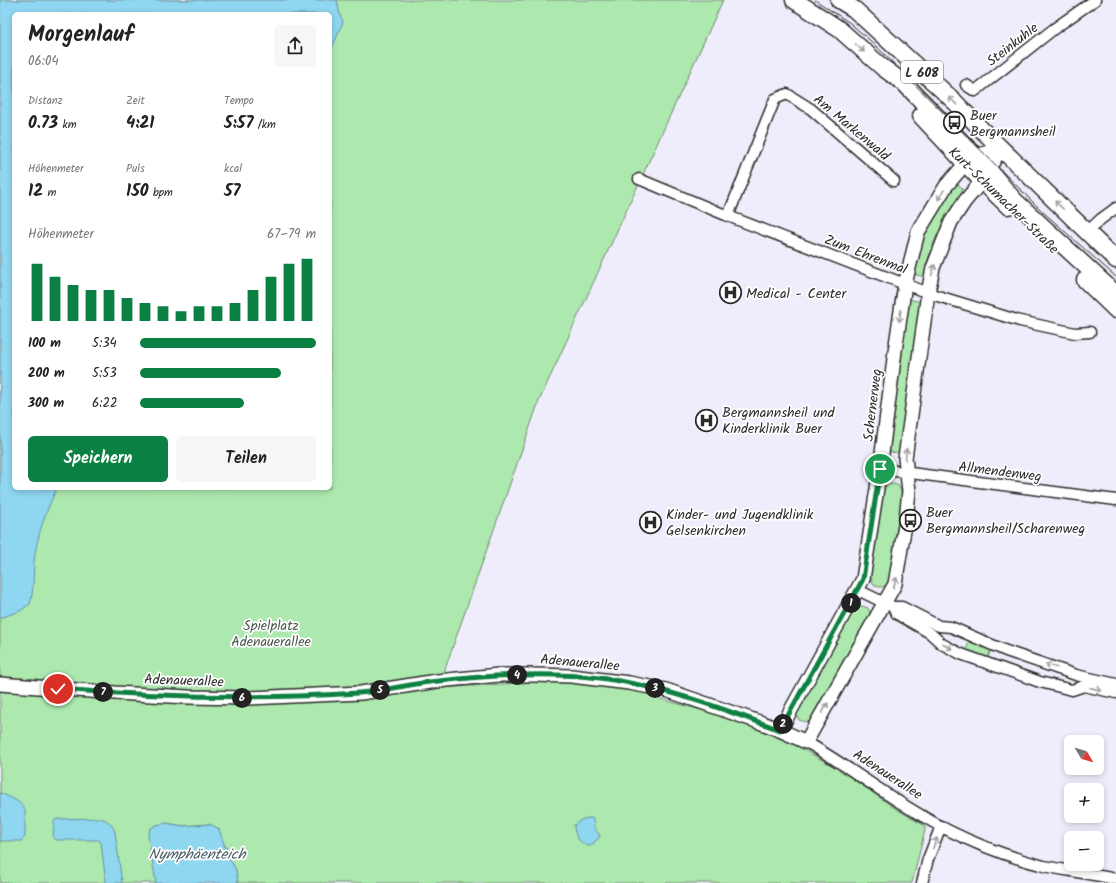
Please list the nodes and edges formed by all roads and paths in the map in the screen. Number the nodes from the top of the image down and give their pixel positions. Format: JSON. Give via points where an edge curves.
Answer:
{"nodes":[{"id":1,"x":794,"y":0,"type":"edge"},
{"id":2,"x":839,"y":0,"type":"edge"},
{"id":3,"x":1095,"y":0,"type":"edge"},
{"id":4,"x":966,"y":85,"type":"dead end"},
{"id":5,"x":1001,"y":148,"type":"junction"},
{"id":6,"x":970,"y":160,"type":"junction"},
{"id":7,"x":985,"y":175,"type":"junction"},
{"id":8,"x":639,"y":179,"type":"dead end"},
{"id":9,"x":894,"y":181,"type":"dead end"},
{"id":10,"x":1116,"y":208,"type":"edge"},
{"id":11,"x":728,"y":216,"type":"junction"},
{"id":12,"x":1087,"y":232,"type":"junction"},
{"id":13,"x":1116,"y":260,"type":"edge"},
{"id":14,"x":905,"y":284,"type":"junction"},
{"id":15,"x":928,"y":293,"type":"junction"},
{"id":16,"x":1116,"y":294,"type":"edge"},
{"id":17,"x":1116,"y":310,"type":"edge"},
{"id":18,"x":1090,"y":332,"type":"dead end"},
{"id":19,"x":880,"y":469,"type":"junction"},
{"id":20,"x":907,"y":473,"type":"junction"},
{"id":21,"x":1116,"y":500,"type":"edge"},
{"id":22,"x":858,"y":590,"type":"junction"},
{"id":23,"x":889,"y":605,"type":"junction"},
{"id":24,"x":939,"y":626,"type":"junction"},
{"id":25,"x":934,"y":637,"type":"junction"},
{"id":26,"x":1006,"y":651,"type":"junction"},
{"id":27,"x":1000,"y":668,"type":"junction"},
{"id":28,"x":1076,"y":675,"type":"junction"},
{"id":29,"x":0,"y":684,"type":"edge"},
{"id":30,"x":1116,"y":684,"type":"edge"},
{"id":31,"x":1072,"y":690,"type":"junction"},
{"id":32,"x":1116,"y":693,"type":"edge"},
{"id":33,"x":780,"y":730,"type":"junction"},
{"id":34,"x":806,"y":742,"type":"junction"},
{"id":35,"x":941,"y":826,"type":"junction"},
{"id":36,"x":1116,"y":879,"type":"edge"},
{"id":37,"x":922,"y":883,"type":"edge"}],
"edges":[{"from":1,"to":6,"type":"main road","name":"Kurt-Schumacher-Straße","number":"L 608","one_way":true,"via":[[839,29],[882,67],[905,100]]},
{"from":5,"to":2,"type":"main road","number":"L 608","one_way":true,"via":[[949,96],[854,9]]},
{"from":3,"to":4,"type":"street","name":"Steinkuhle","via":[[975,91]]},
{"from":5,"to":6,"type":"street"},
{"from":5,"to":7,"type":"street"},
{"from":12,"to":5,"type":"main road","number":"L 608","one_way":true},
{"from":6,"to":7,"type":"main road","name":"Kurt-Schumacher-Straße","number":"L 608"},
{"from":6,"to":14,"type":"street","name":"Schernerweg","one_way":true,"via":[[946,186],[918,232]]},
{"from":15,"to":7,"type":"street","one_way":true,"via":[[933,268],[951,222]]},
{"from":7,"to":16,"type":"main road","name":"Kurt-Schumacher-Straße"},
{"from":7,"to":17,"type":"main road","name":"Kurt-Schumacher-Straße","number":"L 608"},
{"from":8,"to":11,"type":"street","name":"Zum Ehrenmal"},
{"from":9,"to":11,"type":"street","name":"Am Markenwald","via":[[811,108],[787,94],[775,99]]},
{"from":10,"to":12,"type":"street"},
{"from":11,"to":14,"type":"street","name":"Zum Ehrenmal"},
{"from":12,"to":13,"type":"main road","number":"L 608"},
{"from":14,"to":15,"type":"street","name":"Zum Ehrenmal"},
{"from":14,"to":19,"type":"street","name":"Schernerweg","one_way":true},
{"from":15,"to":18,"type":"street","name":"Zum Ehrenmal","via":[[1020,321],[1075,333]]},
{"from":20,"to":15,"type":"street","one_way":true,"via":[[905,458]]},
{"from":19,"to":20,"type":"street","name":"Allmendenweg"},
{"from":19,"to":22,"type":"street","name":"Schernerweg","via":[[863,579]]},
{"from":20,"to":21,"type":"street","name":"Allmendenweg"},
{"from":23,"to":20,"type":"street","one_way":true,"via":[[906,519],[909,491]]},
{"from":22,"to":23,"type":"street"},
{"from":22,"to":33,"type":"street","name":"Schernerweg"},
{"from":23,"to":24,"type":"street","via":[[902,608]]},
{"from":23,"to":25,"type":"street","via":[[897,614]]},
{"from":34,"to":23,"type":"street","one_way":true},
{"from":24,"to":25,"type":"street"},
{"from":24,"to":26,"type":"street","via":[[951,627]]},
{"from":25,"to":27,"type":"street","one_way":true,"via":[[954,651]]},
{"from":26,"to":27,"type":"street"},
{"from":28,"to":26,"type":"street","one_way":true},
{"from":27,"to":31,"type":"street"},
{"from":28,"to":30,"type":"street"},
{"from":28,"to":31,"type":"street"},
{"from":29,"to":33,"type":"street","name":"Adenauerallee","via":[[115,693],[247,698],[360,692],[499,675],[551,675],[600,678],[666,690]]},
{"from":31,"to":32,"type":"street","one_way":true,"via":[[1084,686]]},
{"from":33,"to":34,"type":"street","name":"Adenauerallee"},
{"from":34,"to":35,"type":"street","name":"Adenauerallee"},
{"from":35,"to":36,"type":"street","name":"Adenauerallee","via":[[988,847],[1044,866]]},
{"from":37,"to":35,"type":"street","one_way":true}]}
